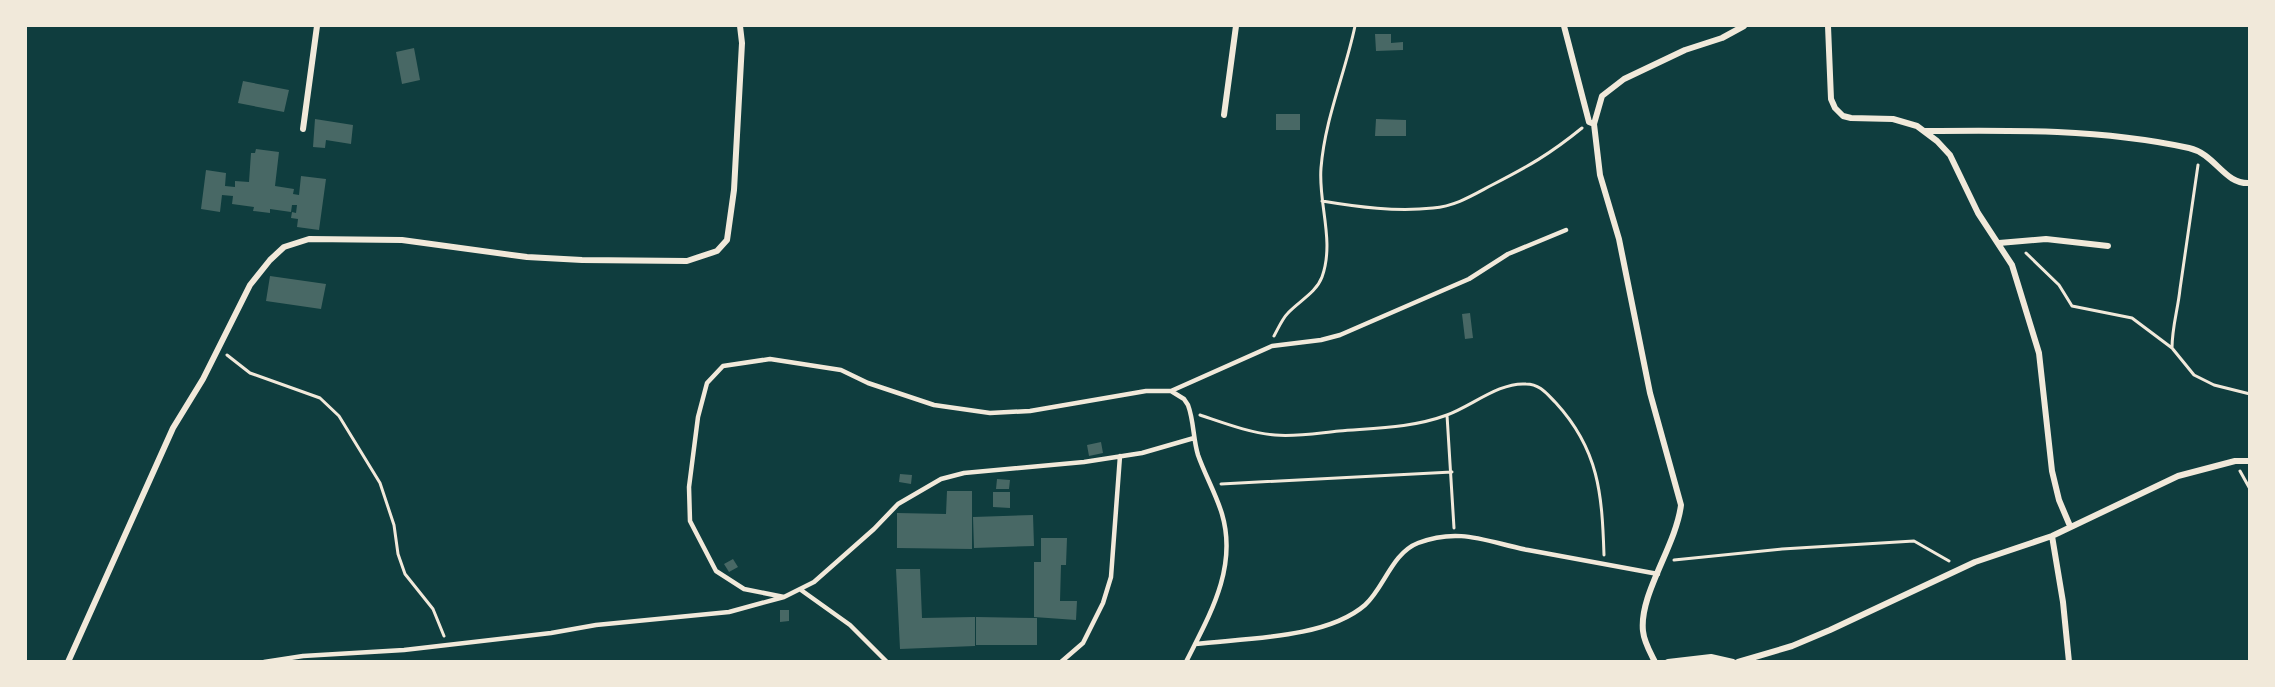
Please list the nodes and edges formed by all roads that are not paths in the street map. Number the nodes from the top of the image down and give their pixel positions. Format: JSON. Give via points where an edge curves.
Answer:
{"nodes":[{"id":1,"x":317,"y":26,"type":"edge"},
{"id":2,"x":740,"y":26,"type":"edge"},
{"id":3,"x":1236,"y":26,"type":"edge"},
{"id":4,"x":1564,"y":26,"type":"edge"},
{"id":5,"x":1744,"y":26,"type":"edge"},
{"id":6,"x":1828,"y":26,"type":"edge"},
{"id":7,"x":1224,"y":115,"type":"dead end"},
{"id":8,"x":1591,"y":123,"type":"junction"},
{"id":9,"x":303,"y":129,"type":"dead end"},
{"id":10,"x":1923,"y":131,"type":"junction"},
{"id":11,"x":2250,"y":183,"type":"edge"},
{"id":12,"x":1566,"y":230,"type":"dead end"},
{"id":13,"x":1999,"y":243,"type":"junction"},
{"id":14,"x":2108,"y":246,"type":"dead end"},
{"id":15,"x":1171,"y":391,"type":"junction"},
{"id":16,"x":1194,"y":438,"type":"junction"},
{"id":17,"x":1120,"y":456,"type":"junction"},
{"id":18,"x":2250,"y":461,"type":"edge"},
{"id":19,"x":2070,"y":526,"type":"junction"},
{"id":20,"x":2052,"y":536,"type":"junction"},
{"id":21,"x":1658,"y":575,"type":"junction"},
{"id":22,"x":801,"y":590,"type":"junction"},
{"id":23,"x":784,"y":597,"type":"junction"},
{"id":24,"x":1195,"y":644,"type":"junction"},
{"id":25,"x":1756,"y":659,"type":"edge"},
{"id":26,"x":68,"y":662,"type":"edge"},
{"id":27,"x":264,"y":662,"type":"edge"},
{"id":28,"x":887,"y":662,"type":"edge"},
{"id":29,"x":1061,"y":662,"type":"edge"},
{"id":30,"x":1186,"y":662,"type":"edge"},
{"id":31,"x":1655,"y":662,"type":"edge"},
{"id":32,"x":1668,"y":662,"type":"edge"},
{"id":33,"x":1732,"y":662,"type":"edge"},
{"id":34,"x":1738,"y":662,"type":"edge"},
{"id":35,"x":2069,"y":662,"type":"edge"}],
"edges":[{"from":1,"to":9,"type":"street"},
{"from":2,"to":26,"type":"street","via":[[734,190],[727,240],[717,251],[687,261],[582,260],[402,240],[309,239],[284,247],[270,260],[250,285],[168,438]]},
{"from":3,"to":7,"type":"street"},
{"from":4,"to":8,"type":"street"},
{"from":5,"to":8,"type":"street","via":[[1623,79],[1602,96]]},
{"from":6,"to":10,"type":"street","via":[[1831,99],[1835,108],[1851,118],[1893,119]]},
{"from":8,"to":21,"type":"street","via":[[1650,393],[1681,505],[1679,523]]},
{"from":10,"to":11,"type":"street","via":[[2087,134],[2200,151],[2235,181]]},
{"from":10,"to":13,"type":"street","via":[[1950,155],[1978,213]]},
{"from":12,"to":15,"type":"lane","via":[[1508,254],[1469,279],[1340,335],[1267,348]]},
{"from":13,"to":14,"type":"street","via":[[2046,239]]},
{"from":13,"to":19,"type":"street","via":[[2012,265],[2039,353],[2052,471]]},
{"from":15,"to":16,"type":"lane","via":[[1184,399],[1190,411]]},
{"from":15,"to":23,"type":"lane","via":[[1125,393],[1041,409],[990,412],[934,405],[841,370],[770,359],[723,366],[707,383],[698,417],[689,487],[690,521],[716,571],[744,589]]},
{"from":16,"to":17,"type":"lane"},
{"from":16,"to":24,"type":"lane","via":[[1223,517],[1227,542],[1222,586]]},
{"from":17,"to":22,"type":"lane","via":[[964,473],[941,479],[898,504]]},
{"from":17,"to":29,"type":"lane","via":[[1111,577],[1083,643]]},
{"from":18,"to":19,"type":"street","via":[[2235,461],[2178,476]]},
{"from":19,"to":20,"type":"street"},
{"from":20,"to":25,"type":"street","via":[[1961,568],[1830,630]]},
{"from":20,"to":35,"type":"street"},
{"from":21,"to":24,"type":"lane","via":[[1474,536],[1454,536],[1415,544],[1401,555],[1366,604],[1344,618],[1312,629]]},
{"from":21,"to":31,"type":"street","via":[[1643,614],[1643,632]]},
{"from":22,"to":23,"type":"lane"},
{"from":22,"to":28,"type":"lane","via":[[850,625]]},
{"from":23,"to":27,"type":"lane","via":[[729,612]]},
{"from":24,"to":30,"type":"lane"},
{"from":25,"to":34,"type":"street"},
{"from":32,"to":33,"type":"street","via":[[1711,657]]}]}
